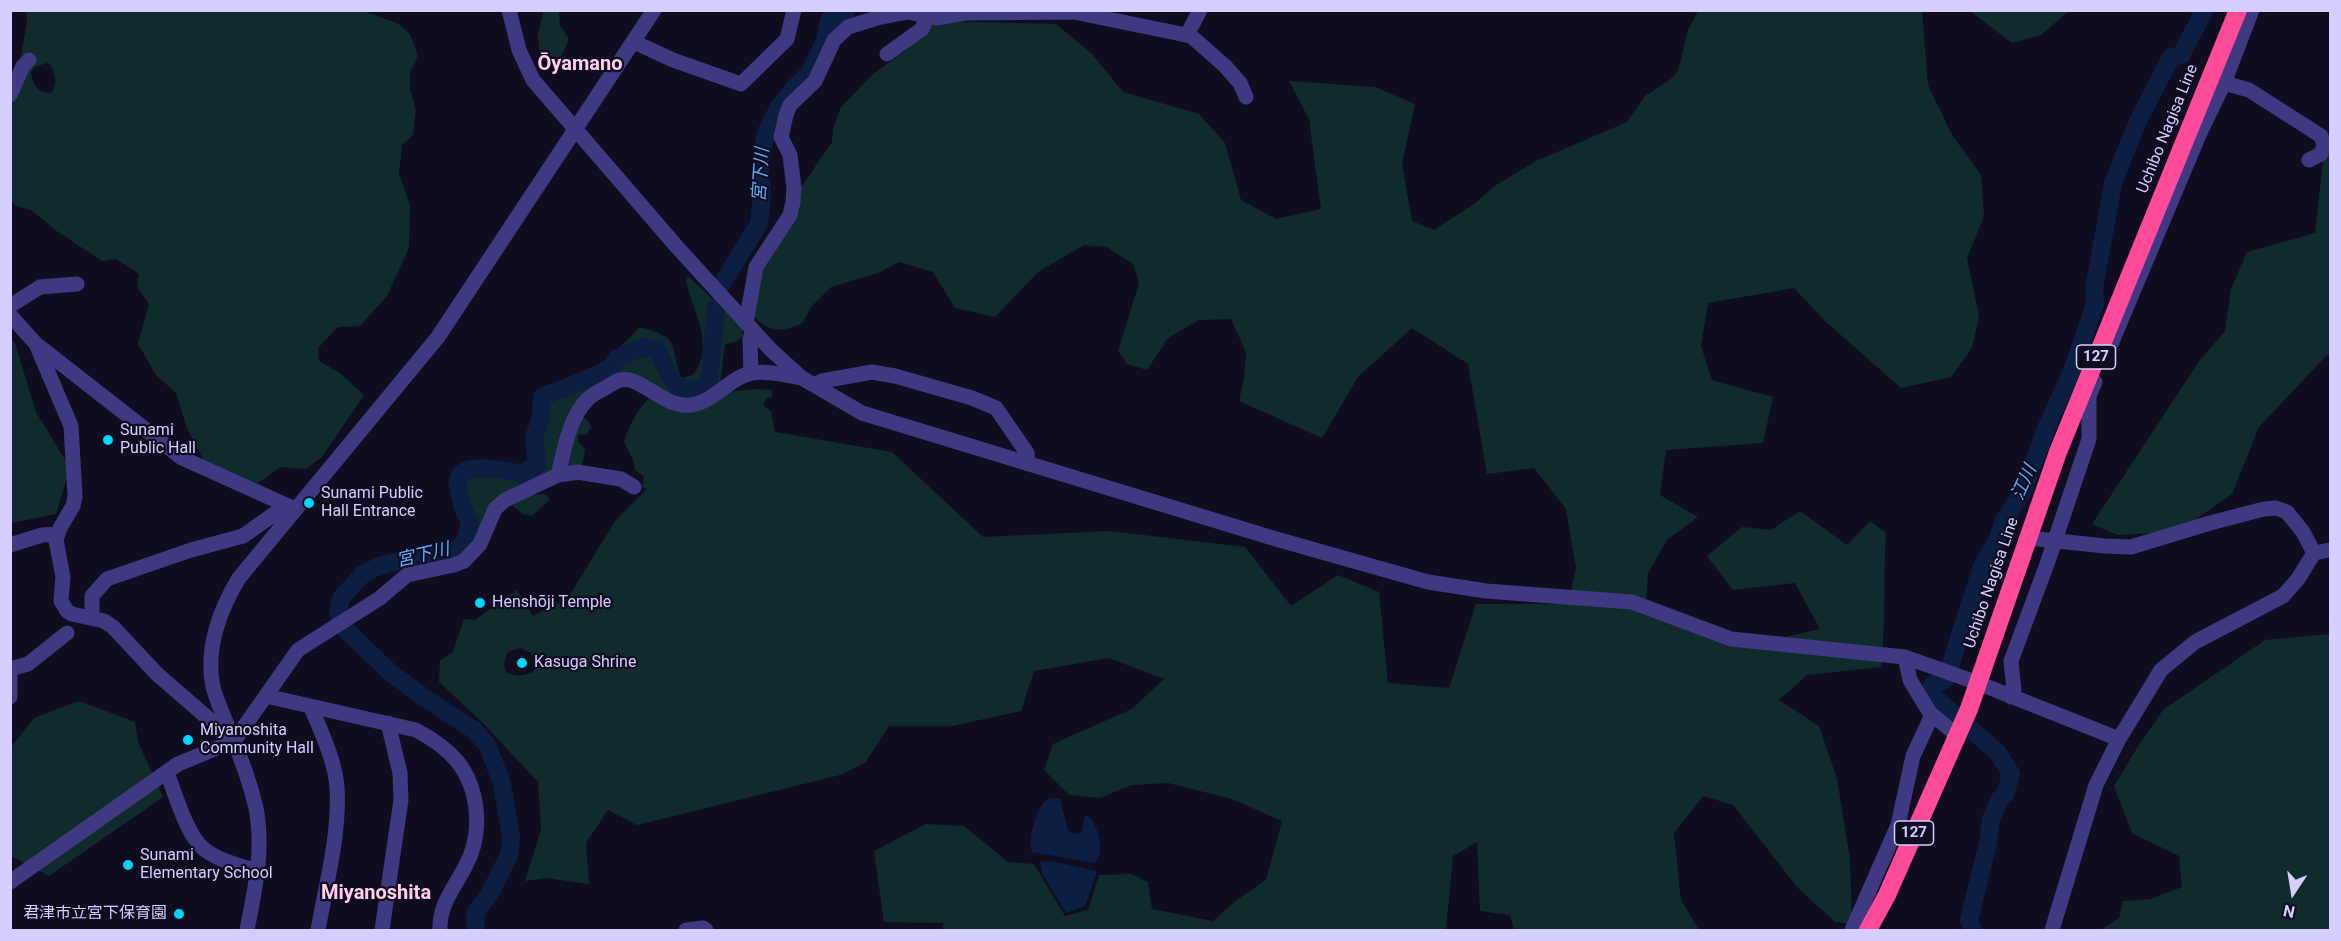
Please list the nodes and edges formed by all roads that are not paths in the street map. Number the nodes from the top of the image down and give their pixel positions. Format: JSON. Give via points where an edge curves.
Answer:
{"nodes":[{"id":1,"x":509,"y":10,"type":"edge"},
{"id":2,"x":654,"y":10,"type":"edge"},
{"id":3,"x":794,"y":10,"type":"edge"},
{"id":4,"x":1200,"y":10,"type":"edge"},
{"id":5,"x":2238,"y":10,"type":"edge"},
{"id":6,"x":2252,"y":10,"type":"edge"},
{"id":7,"x":1055,"y":11,"type":"edge"},
{"id":8,"x":1021,"y":12,"type":"edge"},
{"id":9,"x":927,"y":17,"type":"junction"},
{"id":10,"x":1187,"y":35,"type":"junction"},
{"id":11,"x":633,"y":42,"type":"junction"},
{"id":12,"x":887,"y":54,"type":"dead end"},
{"id":13,"x":29,"y":60,"type":"dead end"},
{"id":14,"x":2224,"y":83,"type":"junction"},
{"id":15,"x":10,"y":95,"type":"edge"},
{"id":16,"x":1246,"y":97,"type":"dead end"},
{"id":17,"x":577,"y":128,"type":"junction"},
{"id":18,"x":2309,"y":160,"type":"dead end"},
{"id":19,"x":77,"y":284,"type":"dead end"},
{"id":20,"x":10,"y":306,"type":"edge"},
{"id":21,"x":10,"y":315,"type":"edge"},
{"id":22,"x":749,"y":326,"type":"junction"},
{"id":23,"x":36,"y":344,"type":"junction"},
{"id":24,"x":751,"y":373,"type":"junction"},
{"id":25,"x":808,"y":381,"type":"junction"},
{"id":26,"x":1028,"y":464,"type":"junction"},
{"id":27,"x":558,"y":475,"type":"junction"},
{"id":28,"x":634,"y":487,"type":"dead end"},
{"id":29,"x":289,"y":506,"type":"junction"},
{"id":30,"x":57,"y":534,"type":"junction"},
{"id":31,"x":2029,"y":538,"type":"junction"},
{"id":32,"x":2055,"y":540,"type":"junction"},
{"id":33,"x":10,"y":545,"type":"edge"},
{"id":34,"x":2331,"y":550,"type":"edge"},
{"id":35,"x":2314,"y":553,"type":"junction"},
{"id":36,"x":72,"y":614,"type":"junction"},
{"id":37,"x":92,"y":617,"type":"junction"},
{"id":38,"x":1905,"y":657,"type":"junction"},
{"id":39,"x":10,"y":669,"type":"edge"},
{"id":40,"x":10,"y":675,"type":"edge"},
{"id":41,"x":1978,"y":683,"type":"junction"},
{"id":42,"x":266,"y":696,"type":"junction"},
{"id":43,"x":2011,"y":696,"type":"junction"},
{"id":44,"x":10,"y":697,"type":"edge"},
{"id":45,"x":312,"y":707,"type":"junction"},
{"id":46,"x":1932,"y":715,"type":"junction"},
{"id":47,"x":388,"y":723,"type":"junction"},
{"id":48,"x":1957,"y":735,"type":"junction"},
{"id":49,"x":2120,"y":739,"type":"junction"},
{"id":50,"x":234,"y":741,"type":"junction"},
{"id":51,"x":167,"y":773,"type":"junction"},
{"id":52,"x":258,"y":871,"type":"junction"},
{"id":53,"x":10,"y":882,"type":"edge"},
{"id":54,"x":247,"y":930,"type":"edge"},
{"id":55,"x":318,"y":930,"type":"edge"},
{"id":56,"x":382,"y":930,"type":"edge"},
{"id":57,"x":440,"y":930,"type":"edge"},
{"id":58,"x":686,"y":930,"type":"edge"},
{"id":59,"x":706,"y":930,"type":"edge"},
{"id":60,"x":1852,"y":930,"type":"edge"},
{"id":61,"x":1868,"y":930,"type":"edge"},
{"id":62,"x":2052,"y":930,"type":"edge"}],
"edges":[{"from":1,"to":17,"type":"street","via":[[519,50],[533,80]]},
{"from":2,"to":11,"type":"street"},
{"from":3,"to":11,"type":"street","via":[[787,39],[741,84]]},
{"from":4,"to":10,"type":"street"},
{"from":5,"to":31,"type":"highway","name":"Uchibo Nagisa Line","number":"127","via":[[2058,452]]},
{"from":6,"to":14,"type":"street"},
{"from":7,"to":8,"type":"street"},
{"from":7,"to":10,"type":"street"},
{"from":8,"to":9,"type":"street"},
{"from":9,"to":12,"type":"street","via":[[922,29]]},
{"from":9,"to":22,"type":"street","via":[[898,13],[848,27],[834,40],[812,86],[790,105],[781,137],[790,155],[794,202],[790,215],[756,267]]},
{"from":10,"to":16,"type":"street","via":[[1225,66]]},
{"from":11,"to":17,"type":"street"},
{"from":13,"to":15,"type":"street"},
{"from":14,"to":18,"type":"street","via":[[2249,90],[2321,136],[2322,154]]},
{"from":14,"to":32,"type":"street","via":[[2089,396],[2090,439]]},
{"from":17,"to":22,"type":"street"},
{"from":17,"to":29,"type":"street","via":[[438,337]]},
{"from":19,"to":20,"type":"street","via":[[40,287]]},
{"from":21,"to":23,"type":"street"},
{"from":22,"to":24,"type":"street"},
{"from":22,"to":25,"type":"street"},
{"from":23,"to":29,"type":"street","via":[[182,458]]},
{"from":23,"to":30,"type":"street","via":[[71,426],[75,496]]},
{"from":24,"to":25,"type":"street"},
{"from":24,"to":27,"type":"street","via":[[690,405],[663,398],[634,381],[619,380],[592,395],[579,411]]},
{"from":25,"to":26,"type":"street","via":[[862,413]]},
{"from":25,"to":26,"type":"street","via":[[872,372],[996,408],[1027,453]]},
{"from":26,"to":38,"type":"street","via":[[1428,582],[1486,591],[1632,602],[1731,639]]},
{"from":27,"to":28,"type":"street","via":[[585,472],[621,479]]},
{"from":27,"to":42,"type":"street","via":[[498,506],[480,544],[464,561],[407,575],[298,650]]},
{"from":29,"to":37,"type":"street","via":[[243,536],[107,579],[92,596]]},
{"from":29,"to":50,"type":"street","via":[[229,595],[213,642],[213,680]]},
{"from":30,"to":33,"type":"street"},
{"from":30,"to":36,"type":"street","via":[[62,601]]},
{"from":31,"to":32,"type":"street"},
{"from":31,"to":41,"type":"highway","name":"Uchibo Nagisa Line","number":"127"},
{"from":32,"to":35,"type":"street","via":[[2131,547],[2276,508],[2287,512]]},
{"from":32,"to":43,"type":"street","via":[[2011,661]]},
{"from":34,"to":35,"type":"street"},
{"from":35,"to":49,"type":"street","via":[[2283,596],[2195,642],[2161,670]]},
{"from":36,"to":37,"type":"street"},
{"from":36,"to":39,"type":"street","via":[[69,640],[28,664]]},
{"from":37,"to":50,"type":"street","via":[[113,627],[157,674]]},
{"from":38,"to":41,"type":"street"},
{"from":38,"to":46,"type":"street","via":[[1910,680]]},
{"from":40,"to":44,"type":"street"},
{"from":41,"to":43,"type":"street"},
{"from":41,"to":48,"type":"highway","name":"Uchibo Nagisa Line","number":"127"},
{"from":42,"to":45,"type":"street"},
{"from":42,"to":50,"type":"street"},
{"from":43,"to":49,"type":"street"},
{"from":45,"to":47,"type":"street"},
{"from":45,"to":55,"type":"street","via":[[337,785],[335,832]]},
{"from":46,"to":48,"type":"street"},
{"from":46,"to":60,"type":"street","via":[[1913,756],[1898,825]]},
{"from":47,"to":56,"type":"street","via":[[400,773],[401,800]]},
{"from":47,"to":57,"type":"street","via":[[416,730],[444,749],[457,761],[472,790],[476,809],[473,850],[447,895]]},
{"from":48,"to":61,"type":"highway","name":"Uchibo Nagisa Line","number":"127"},
{"from":49,"to":62,"type":"street","via":[[2096,785]]},
{"from":50,"to":51,"type":"street","via":[[178,764]]},
{"from":50,"to":52,"type":"street","via":[[255,806],[260,848]]},
{"from":51,"to":52,"type":"street","via":[[190,831],[203,849]]},
{"from":51,"to":53,"type":"street"},
{"from":52,"to":54,"type":"street"},
{"from":58,"to":59,"type":"street"}]}
